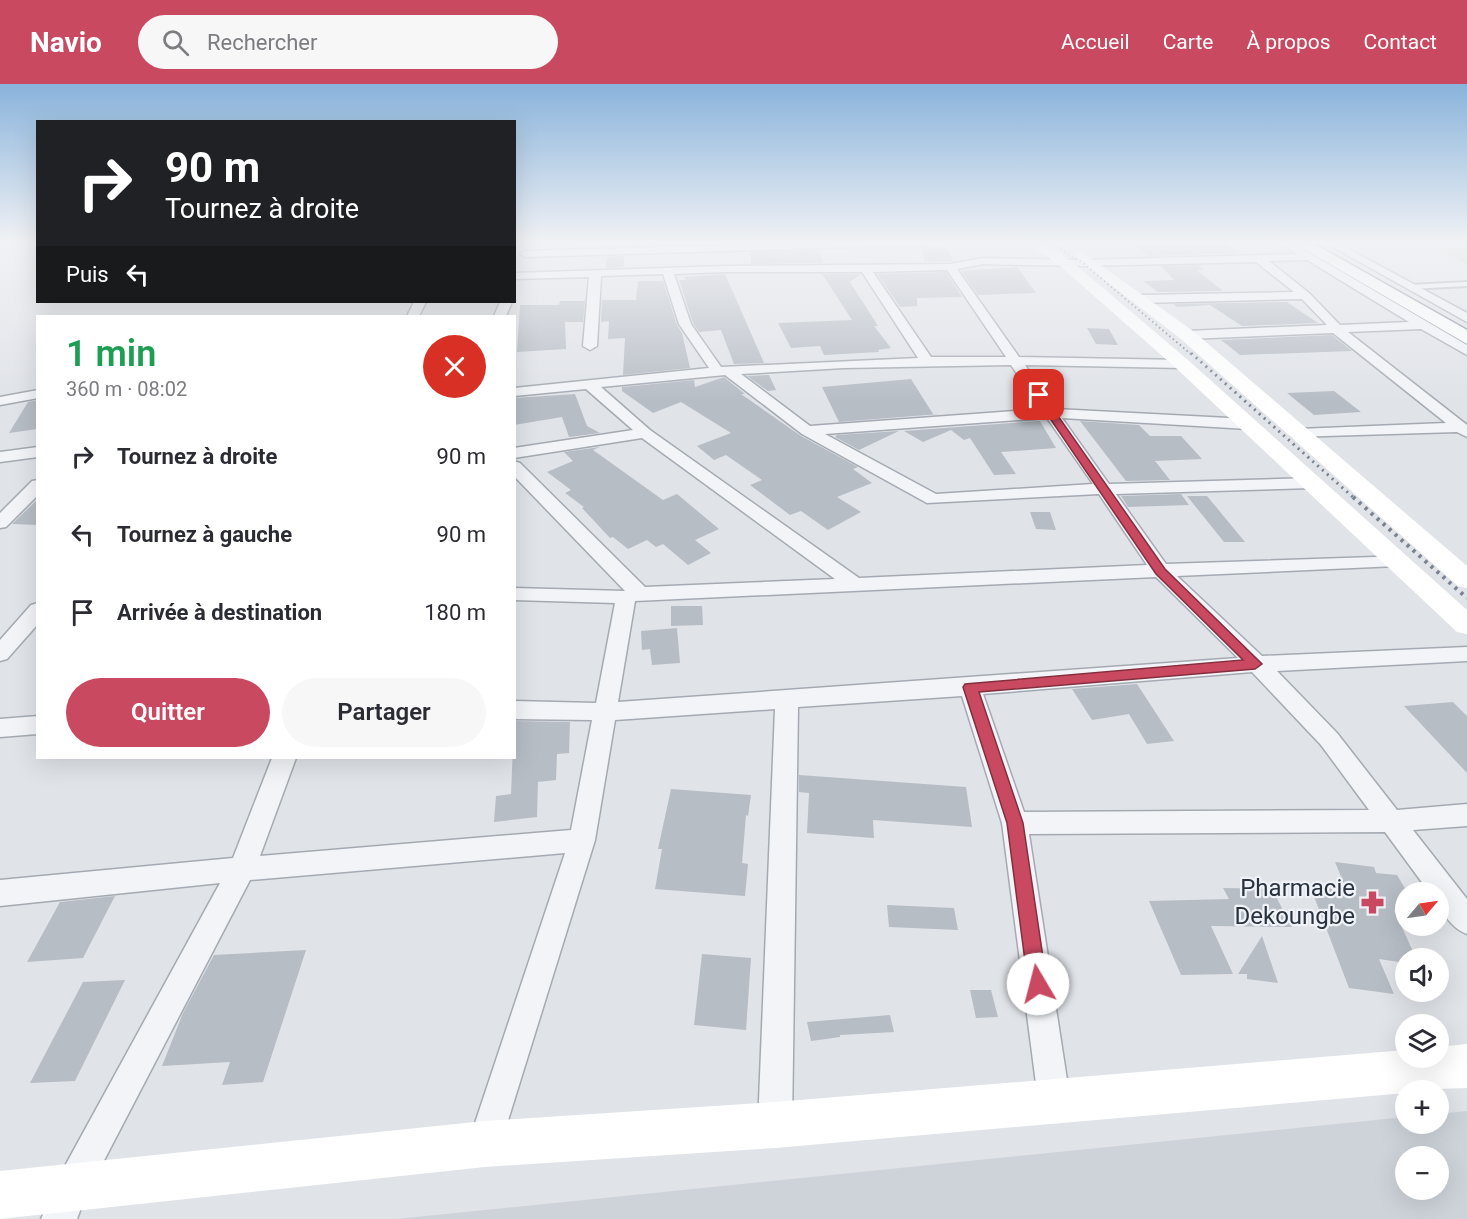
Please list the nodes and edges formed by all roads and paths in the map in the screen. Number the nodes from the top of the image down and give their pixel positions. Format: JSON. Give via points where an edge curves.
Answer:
{"nodes":[{"id":1,"x":594,"y":295,"type":"edge"},
{"id":2,"x":677,"y":295,"type":"edge"},
{"id":3,"x":882,"y":295,"type":"edge"},
{"id":4,"x":969,"y":295,"type":"edge"},
{"id":5,"x":1102,"y":295,"type":"edge"},
{"id":6,"x":1136,"y":295,"type":"edge"},
{"id":7,"x":1305,"y":295,"type":"joint"},
{"id":8,"x":1378,"y":295,"type":"edge"},
{"id":9,"x":1392,"y":295,"type":"edge"},
{"id":10,"x":1403,"y":295,"type":"edge"},
{"id":11,"x":1425,"y":295,"type":"edge"},
{"id":12,"x":1141,"y":299,"type":"junction"},
{"id":13,"x":1467,"y":318,"type":"edge"},
{"id":14,"x":1422,"y":325,"type":"junction"},
{"id":15,"x":1467,"y":327,"type":"edge"},
{"id":16,"x":1338,"y":330,"type":"junction"},
{"id":17,"x":1187,"y":335,"type":"junction"},
{"id":18,"x":1467,"y":338,"type":"edge"},
{"id":19,"x":590,"y":346,"type":"dead end"},
{"id":20,"x":1467,"y":351,"type":"edge"},
{"id":21,"x":1012,"y":359,"type":"junction"},
{"id":22,"x":926,"y":360,"type":"junction"},
{"id":23,"x":1182,"y":364,"type":"junction"},
{"id":24,"x":724,"y":371,"type":"junction"},
{"id":25,"x":590,"y":385,"type":"junction"},
{"id":26,"x":516,"y":392,"type":"edge"},
{"id":27,"x":36,"y":394,"type":"edge"},
{"id":28,"x":0,"y":401,"type":"edge"},
{"id":29,"x":1052,"y":414,"type":"junction"},
{"id":30,"x":1248,"y":424,"type":"junction"},
{"id":31,"x":1463,"y":429,"type":"edge"},
{"id":32,"x":807,"y":431,"type":"junction"},
{"id":33,"x":645,"y":433,"type":"junction"},
{"id":34,"x":1298,"y":434,"type":"junction"},
{"id":35,"x":36,"y":452,"type":"edge"},
{"id":36,"x":516,"y":453,"type":"edge"},
{"id":37,"x":0,"y":457,"type":"edge"},
{"id":38,"x":516,"y":468,"type":"edge"},
{"id":39,"x":1313,"y":483,"type":"junction"},
{"id":40,"x":36,"y":487,"type":"edge"},
{"id":41,"x":1101,"y":489,"type":"junction"},
{"id":42,"x":0,"y":523,"type":"edge"},
{"id":43,"x":1397,"y":560,"type":"junction"},
{"id":44,"x":1161,"y":571,"type":"junction"},
{"id":45,"x":1467,"y":580,"type":"edge"},
{"id":46,"x":853,"y":583,"type":"junction"},
{"id":47,"x":516,"y":594,"type":"edge"},
{"id":48,"x":633,"y":596,"type":"junction"},
{"id":49,"x":36,"y":612,"type":"edge"},
{"id":50,"x":1467,"y":625,"type":"edge"},
{"id":51,"x":0,"y":654,"type":"edge"},
{"id":52,"x":1467,"y":654,"type":"edge"},
{"id":53,"x":1255,"y":664,"type":"junction"},
{"id":54,"x":970,"y":687,"type":"junction"},
{"id":55,"x":787,"y":698,"type":"junction"},
{"id":56,"x":516,"y":710,"type":"edge"},
{"id":57,"x":604,"y":712,"type":"junction"},
{"id":58,"x":36,"y":725,"type":"edge"},
{"id":59,"x":0,"y":728,"type":"edge"},
{"id":60,"x":284,"y":759,"type":"edge"},
{"id":61,"x":1467,"y":815,"type":"edge"},
{"id":62,"x":1390,"y":821,"type":"junction"},
{"id":63,"x":1015,"y":823,"type":"junction"},
{"id":64,"x":582,"y":840,"type":"junction"},
{"id":65,"x":242,"y":868,"type":"junction"},
{"id":66,"x":0,"y":893,"type":"edge"},
{"id":67,"x":1467,"y":921,"type":"edge"},
{"id":68,"x":1467,"y":1066,"type":"edge"},
{"id":69,"x":1054,"y":1099,"type":"junction"},
{"id":70,"x":775,"y":1125,"type":"junction"},
{"id":71,"x":485,"y":1144,"type":"junction"},
{"id":72,"x":0,"y":1195,"type":"edge"},
{"id":73,"x":66,"y":1203,"type":"edge"}],
"edges":[{"from":1,"to":19,"type":"street"},
{"from":2,"to":24,"type":"street","via":[[685,324]]},
{"from":3,"to":22,"type":"street"},
{"from":4,"to":21,"type":"street"},
{"from":5,"to":23,"type":"main road"},
{"from":6,"to":12,"type":"main road"},
{"from":7,"to":12,"type":"street"},
{"from":7,"to":16,"type":"street"},
{"from":8,"to":14,"type":"street"},
{"from":9,"to":18,"type":"highway"},
{"from":10,"to":15,"type":"highway"},
{"from":11,"to":13,"type":"street"},
{"from":12,"to":17,"type":"main road"},
{"from":14,"to":16,"type":"street"},
{"from":14,"to":20,"type":"street"},
{"from":16,"to":17,"type":"street"},
{"from":16,"to":31,"type":"street"},
{"from":17,"to":34,"type":"main road"},
{"from":21,"to":22,"type":"street"},
{"from":21,"to":23,"type":"street"},
{"from":21,"to":29,"type":"street"},
{"from":22,"to":24,"type":"street"},
{"from":23,"to":30,"type":"main road"},
{"from":24,"to":25,"type":"street"},
{"from":24,"to":32,"type":"street"},
{"from":25,"to":26,"type":"street"},
{"from":25,"to":33,"type":"street"},
{"from":27,"to":28,"type":"street"},
{"from":29,"to":30,"type":"street"},
{"from":29,"to":32,"type":"street"},
{"from":29,"to":41,"type":"street"},
{"from":30,"to":39,"type":"main road"},
{"from":31,"to":34,"type":"street"},
{"from":32,"to":41,"type":"street","via":[[933,499]]},
{"from":33,"to":36,"type":"street"},
{"from":33,"to":46,"type":"street"},
{"from":34,"to":45,"type":"main road"},
{"from":35,"to":37,"type":"street"},
{"from":38,"to":48,"type":"street"},
{"from":39,"to":41,"type":"street"},
{"from":39,"to":43,"type":"main road"},
{"from":40,"to":42,"type":"street"},
{"from":41,"to":44,"type":"street"},
{"from":43,"to":44,"type":"street"},
{"from":43,"to":50,"type":"main road"},
{"from":44,"to":46,"type":"street"},
{"from":44,"to":53,"type":"street"},
{"from":46,"to":48,"type":"street"},
{"from":47,"to":48,"type":"street"},
{"from":48,"to":57,"type":"street"},
{"from":49,"to":51,"type":"street"},
{"from":52,"to":53,"type":"street"},
{"from":53,"to":54,"type":"street"},
{"from":53,"to":62,"type":"street","via":[[1329,739]]},
{"from":54,"to":55,"type":"street"},
{"from":54,"to":63,"type":"street"},
{"from":55,"to":57,"type":"street"},
{"from":55,"to":70,"type":"street"},
{"from":56,"to":57,"type":"street"},
{"from":57,"to":64,"type":"street"},
{"from":58,"to":59,"type":"street"},
{"from":60,"to":65,"type":"street"},
{"from":61,"to":62,"type":"street"},
{"from":62,"to":63,"type":"street"},
{"from":62,"to":67,"type":"street"},
{"from":63,"to":69,"type":"street"},
{"from":64,"to":65,"type":"street"},
{"from":64,"to":71,"type":"street"},
{"from":65,"to":66,"type":"street"},
{"from":65,"to":73,"type":"street"},
{"from":68,"to":69,"type":"main road"},
{"from":69,"to":70,"type":"main road"},
{"from":70,"to":71,"type":"main road"},
{"from":71,"to":73,"type":"main road"},
{"from":72,"to":73,"type":"main road"}]}
